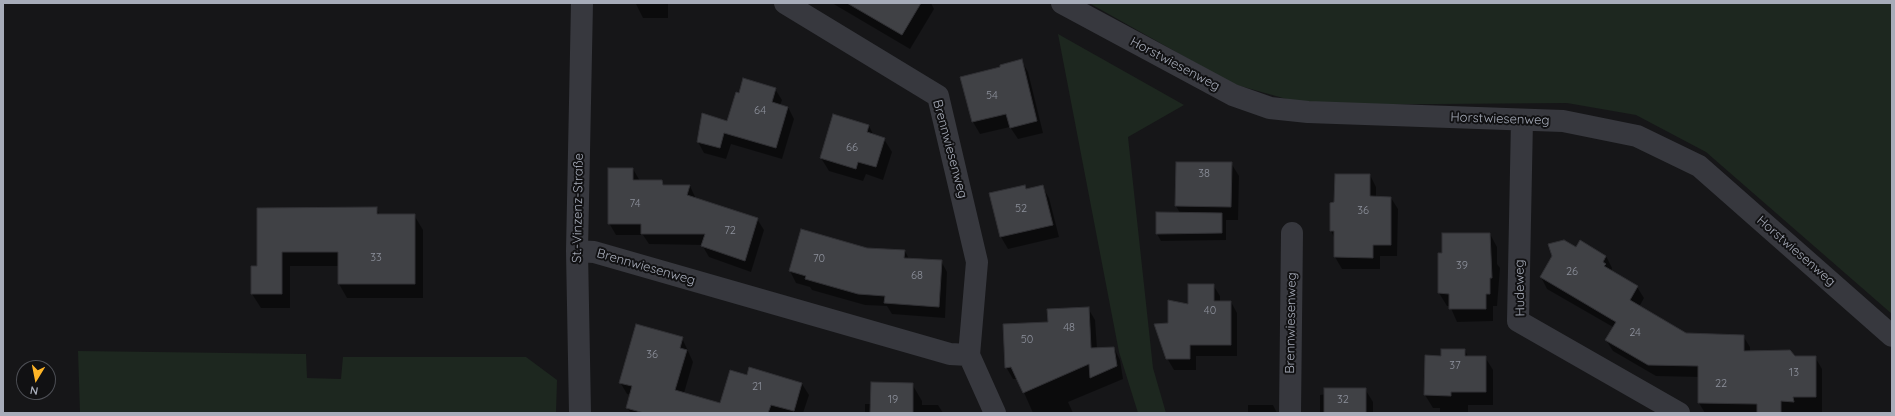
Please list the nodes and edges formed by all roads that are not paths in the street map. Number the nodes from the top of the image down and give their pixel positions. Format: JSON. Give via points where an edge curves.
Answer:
{"nodes":[{"id":1,"x":582,"y":3,"type":"edge"},
{"id":2,"x":785,"y":3,"type":"edge"},
{"id":3,"x":1062,"y":3,"type":"edge"},
{"id":4,"x":1522,"y":120,"type":"junction"},
{"id":5,"x":1292,"y":233,"type":"dead end"},
{"id":6,"x":577,"y":251,"type":"junction"},
{"id":7,"x":1892,"y":336,"type":"edge"},
{"id":8,"x":969,"y":355,"type":"junction"},
{"id":9,"x":580,"y":413,"type":"edge"},
{"id":10,"x":995,"y":413,"type":"edge"},
{"id":11,"x":1290,"y":413,"type":"edge"},
{"id":12,"x":1679,"y":413,"type":"edge"}],
"edges":[{"from":1,"to":6,"type":"street","name":"St.-Vinzenz-Straße"},
{"from":2,"to":8,"type":"street","name":"Brennwiesenweg","via":[[938,96],[977,262]]},
{"from":3,"to":4,"type":"street","name":"Horstwiesenweg","via":[[1233,95],[1270,108],[1308,112]]},
{"from":4,"to":7,"type":"street","name":"Horstwiesenweg","via":[[1563,121],[1637,136],[1699,166]]},
{"from":4,"to":12,"type":"street","name":"Hudeweg","via":[[1518,321]]},
{"from":5,"to":11,"type":"street","name":"Brennwiesenweg"},
{"from":6,"to":8,"type":"street","name":"Brennwiesenweg","via":[[594,252],[950,354]]},
{"from":6,"to":9,"type":"street","name":"St.-Vinzenz-Straße"},
{"from":8,"to":10,"type":"street","name":"Brennwiesenweg"}]}
